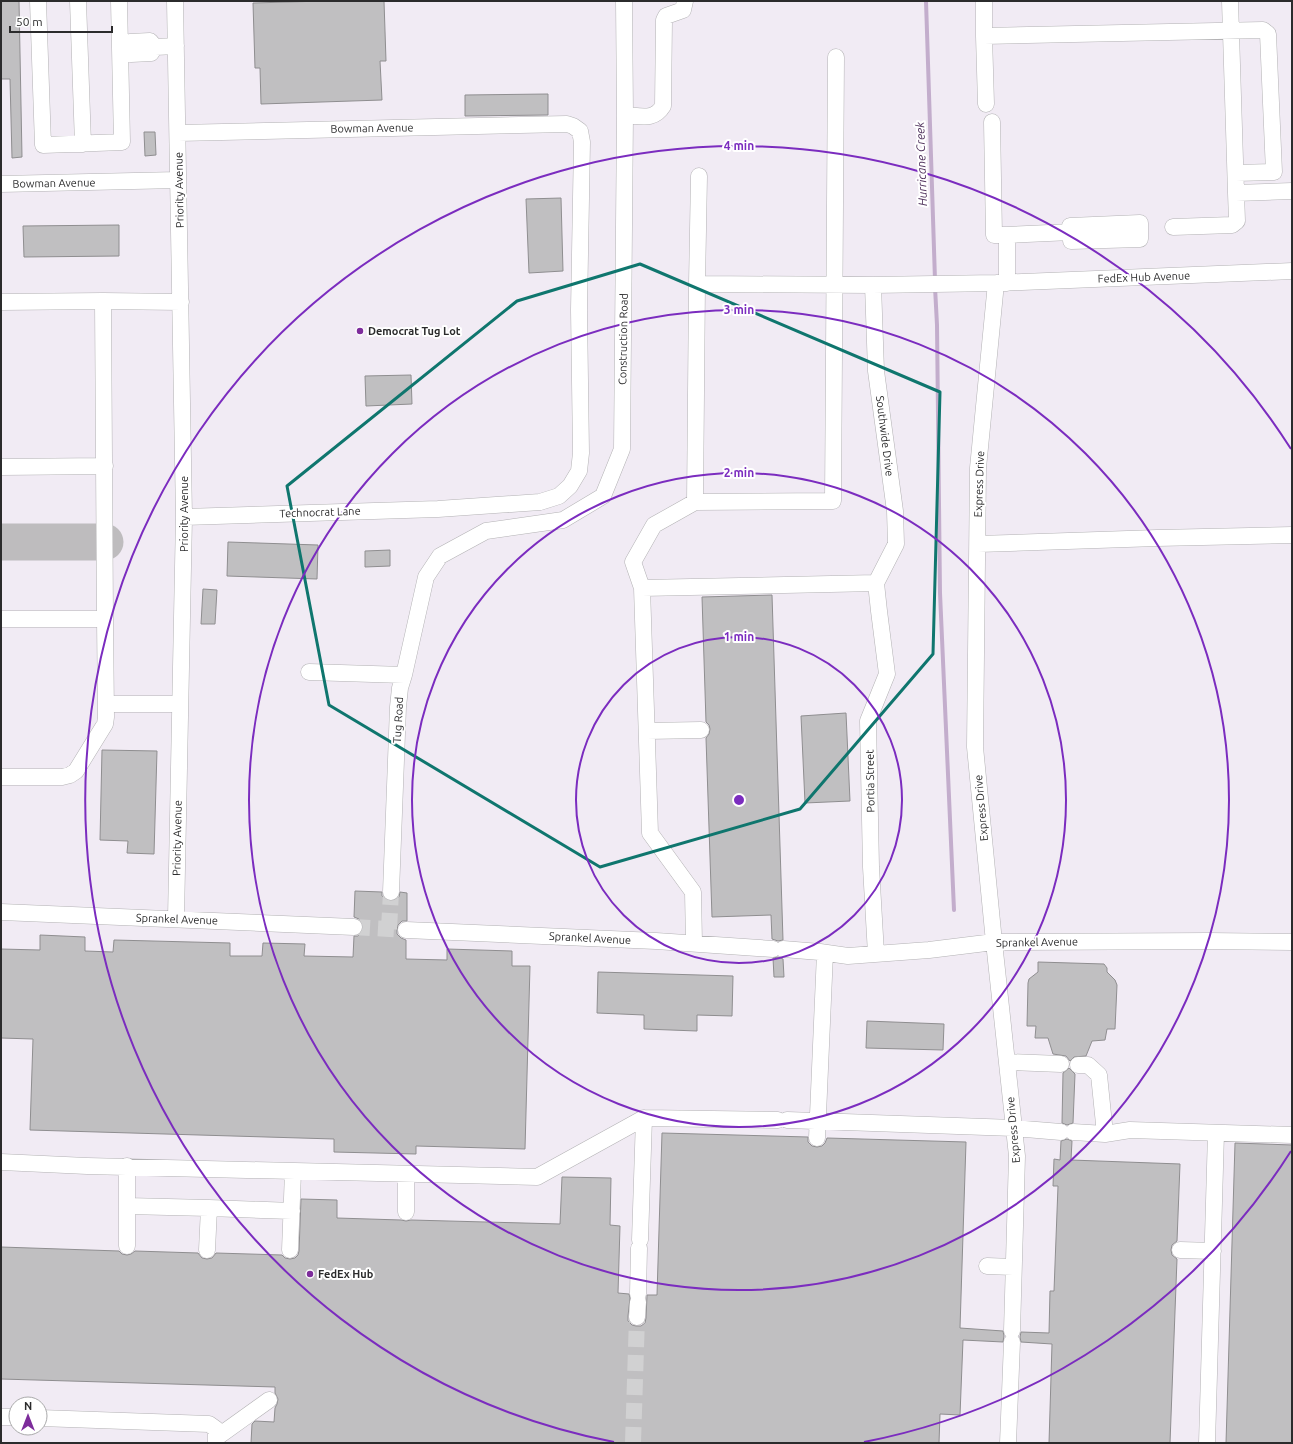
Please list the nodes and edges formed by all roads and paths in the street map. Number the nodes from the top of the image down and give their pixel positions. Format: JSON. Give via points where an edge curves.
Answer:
{"nodes":[{"id":1,"x":38,"y":1,"type":"edge"},
{"id":2,"x":78,"y":1,"type":"edge"},
{"id":3,"x":119,"y":1,"type":"edge"},
{"id":4,"x":175,"y":1,"type":"edge"},
{"id":5,"x":624,"y":1,"type":"edge"},
{"id":6,"x":685,"y":1,"type":"edge"},
{"id":7,"x":984,"y":1,"type":"edge"},
{"id":8,"x":1230,"y":1,"type":"edge"},
{"id":9,"x":1231,"y":30,"type":"junction"},
{"id":10,"x":984,"y":36,"type":"junction"},
{"id":11,"x":176,"y":46,"type":"junction"},
{"id":12,"x":123,"y":47,"type":"junction"},
{"id":13,"x":836,"y":57,"type":"dead end"},
{"id":14,"x":986,"y":104,"type":"dead end"},
{"id":15,"x":625,"y":115,"type":"junction"},
{"id":16,"x":992,"y":122,"type":"dead end"},
{"id":17,"x":567,"y":124,"type":"joint"},
{"id":18,"x":178,"y":132,"type":"junction"},
{"id":19,"x":83,"y":144,"type":"junction"},
{"id":20,"x":1236,"y":173,"type":"junction"},
{"id":21,"x":700,"y":176,"type":"dead end"},
{"id":22,"x":178,"y":180,"type":"junction"},
{"id":23,"x":1,"y":184,"type":"edge"},
{"id":24,"x":1292,"y":191,"type":"edge"},
{"id":25,"x":1236,"y":193,"type":"junction"},
{"id":26,"x":1173,"y":227,"type":"dead end"},
{"id":27,"x":1071,"y":232,"type":"dead end"},
{"id":28,"x":1007,"y":235,"type":"junction"},
{"id":29,"x":1292,"y":271,"type":"edge"},
{"id":30,"x":1002,"y":283,"type":"junction"},
{"id":31,"x":697,"y":284,"type":"junction"},
{"id":32,"x":834,"y":285,"type":"junction"},
{"id":33,"x":873,"y":285,"type":"junction"},
{"id":34,"x":103,"y":301,"type":"junction"},
{"id":35,"x":1,"y":302,"type":"edge"},
{"id":36,"x":181,"y":302,"type":"junction"},
{"id":37,"x":105,"y":466,"type":"junction"},
{"id":38,"x":1,"y":467,"type":"edge"},
{"id":39,"x":695,"y":502,"type":"junction"},
{"id":40,"x":184,"y":517,"type":"junction"},
{"id":41,"x":1292,"y":536,"type":"edge"},
{"id":42,"x":978,"y":544,"type":"junction"},
{"id":43,"x":440,"y":556,"type":"joint"},
{"id":44,"x":876,"y":583,"type":"junction"},
{"id":45,"x":642,"y":588,"type":"junction"},
{"id":46,"x":1,"y":619,"type":"edge"},
{"id":47,"x":105,"y":619,"type":"junction"},
{"id":48,"x":309,"y":672,"type":"dead end"},
{"id":49,"x":404,"y":676,"type":"junction"},
{"id":50,"x":106,"y":704,"type":"junction"},
{"id":51,"x":180,"y":704,"type":"junction"},
{"id":52,"x":701,"y":730,"type":"dead end"},
{"id":53,"x":647,"y":731,"type":"junction"},
{"id":54,"x":1,"y":776,"type":"edge"},
{"id":55,"x":390,"y":892,"type":"tunnel mouth"},
{"id":56,"x":1,"y":912,"type":"edge"},
{"id":57,"x":176,"y":918,"type":"junction"},
{"id":58,"x":354,"y":927,"type":"tunnel mouth"},
{"id":59,"x":406,"y":930,"type":"tunnel mouth"},
{"id":60,"x":994,"y":942,"type":"junction"},
{"id":61,"x":1292,"y":942,"type":"edge"},
{"id":62,"x":694,"y":943,"type":"junction"},
{"id":63,"x":825,"y":953,"type":"junction"},
{"id":64,"x":876,"y":954,"type":"junction"},
{"id":65,"x":1006,"y":1062,"type":"junction"},
{"id":66,"x":1062,"y":1064,"type":"dead end"},
{"id":67,"x":1078,"y":1065,"type":"dead end"},
{"id":68,"x":644,"y":1118,"type":"junction"},
{"id":69,"x":818,"y":1120,"type":"junction"},
{"id":70,"x":1014,"y":1128,"type":"junction"},
{"id":71,"x":1216,"y":1133,"type":"junction"},
{"id":72,"x":1105,"y":1134,"type":"junction"},
{"id":73,"x":1292,"y":1135,"type":"edge"},
{"id":74,"x":817,"y":1138,"type":"dead end"},
{"id":75,"x":1,"y":1162,"type":"edge"},
{"id":76,"x":127,"y":1166,"type":"junction"},
{"id":77,"x":294,"y":1172,"type":"junction"},
{"id":78,"x":406,"y":1174,"type":"junction"},
{"id":79,"x":127,"y":1206,"type":"junction"},
{"id":80,"x":209,"y":1208,"type":"junction"},
{"id":81,"x":292,"y":1211,"type":"junction"},
{"id":82,"x":406,"y":1212,"type":"dead end"},
{"id":83,"x":127,"y":1246,"type":"dead end"},
{"id":84,"x":207,"y":1250,"type":"dead end"},
{"id":85,"x":290,"y":1250,"type":"dead end"},
{"id":86,"x":1180,"y":1250,"type":"dead end"},
{"id":87,"x":1213,"y":1251,"type":"junction"},
{"id":88,"x":987,"y":1266,"type":"dead end"},
{"id":89,"x":1013,"y":1267,"type":"junction"},
{"id":90,"x":638,"y":1305,"type":"tunnel mouth"},
{"id":91,"x":269,"y":1400,"type":"dead end"},
{"id":92,"x":48,"y":1418,"type":"edge"},
{"id":93,"x":216,"y":1441,"type":"edge"},
{"id":94,"x":1008,"y":1443,"type":"edge"},
{"id":95,"x":1208,"y":1443,"type":"edge"}],
"edges":[{"from":1,"to":19,"type":"street","via":[[43,145]]},
{"from":2,"to":19,"type":"street"},
{"from":3,"to":12,"type":"street"},
{"from":4,"to":11,"type":"street","name":"Priority Avenue"},
{"from":5,"to":15,"type":"street","name":"Construction Road"},
{"from":6,"to":15,"type":"street","via":[[682,10],[666,16],[664,20],[663,106],[659,113],[654,115]]},
{"from":7,"to":10,"type":"street"},
{"from":8,"to":9,"type":"street"},
{"from":9,"to":10,"type":"street"},
{"from":9,"to":20,"type":"street"},
{"from":9,"to":20,"type":"street","via":[[1263,30],[1268,34],[1274,172]]},
{"from":10,"to":14,"type":"street"},
{"from":11,"to":12,"type":"street","via":[[155,47],[150,41],[130,42]]},
{"from":11,"to":18,"type":"street","name":"Priority Avenue"},
{"from":12,"to":19,"type":"street","via":[[122,142]]},
{"from":13,"to":32,"type":"street"},
{"from":15,"to":43,"type":"street","name":"Construction Road","via":[[622,449],[603,496],[563,520],[486,531]]},
{"from":16,"to":28,"type":"street","via":[[994,235]]},
{"from":17,"to":18,"type":"street","name":"Bowman Avenue"},
{"from":17,"to":40,"type":"street","name":"Technocrat Lane","via":[[580,131],[582,142],[579,310],[581,453],[579,471],[570,486],[559,496],[540,502],[455,508]]},
{"from":18,"to":22,"type":"street","name":"Priority Avenue"},
{"from":20,"to":25,"type":"street"},
{"from":21,"to":31,"type":"street"},
{"from":22,"to":23,"type":"street","name":"Bowman Avenue"},
{"from":22,"to":36,"type":"street","name":"Priority Avenue"},
{"from":24,"to":25,"type":"street"},
{"from":25,"to":26,"type":"street","via":[[1237,221],[1232,225]]},
{"from":27,"to":28,"type":"street"},
{"from":28,"to":30,"type":"street","name":"Express Drive"},
{"from":29,"to":30,"type":"street","name":"FedEx Hub Avenue"},
{"from":30,"to":33,"type":"street","name":"FedEx Hub Avenue"},
{"from":30,"to":42,"type":"street","name":"Express Drive","via":[[978,468]]},
{"from":31,"to":32,"type":"street","name":"FedEx Hub Avenue"},
{"from":31,"to":39,"type":"street"},
{"from":32,"to":33,"type":"street","name":"FedEx Hub Avenue"},
{"from":32,"to":39,"type":"street","via":[[833,501]]},
{"from":33,"to":44,"type":"street","name":"Southwide Drive","via":[[876,371],[896,544]]},
{"from":34,"to":35,"type":"street"},
{"from":34,"to":36,"type":"street"},
{"from":34,"to":37,"type":"street"},
{"from":36,"to":40,"type":"street","name":"Priority Avenue"},
{"from":37,"to":38,"type":"street"},
{"from":37,"to":47,"type":"street"},
{"from":39,"to":45,"type":"street","via":[[654,525],[633,562]]},
{"from":40,"to":51,"type":"street","name":"Priority Avenue"},
{"from":41,"to":42,"type":"street"},
{"from":42,"to":60,"type":"street","name":"Express Drive","via":[[975,747]]},
{"from":43,"to":49,"type":"street","name":"Tug Road","via":[[426,577]]},
{"from":44,"to":45,"type":"street"},
{"from":44,"to":64,"type":"street","name":"Portia Street","via":[[886,674],[868,721],[871,867]]},
{"from":45,"to":53,"type":"street"},
{"from":46,"to":47,"type":"street"},
{"from":47,"to":50,"type":"street"},
{"from":48,"to":49,"type":"street"},
{"from":49,"to":55,"type":"street","name":"Tug Road","via":[[398,707]]},
{"from":50,"to":51,"type":"street"},
{"from":50,"to":54,"type":"street","via":[[105,724],[76,771],[62,776]]},
{"from":51,"to":57,"type":"street","name":"Priority Avenue"},
{"from":52,"to":53,"type":"street"},
{"from":53,"to":62,"type":"street","via":[[650,833],[693,892]]},
{"from":56,"to":57,"type":"street","name":"Sprankel Avenue"},
{"from":57,"to":58,"type":"street","name":"Sprankel Avenue"},
{"from":59,"to":62,"type":"street","name":"Sprankel Avenue"},
{"from":60,"to":61,"type":"street","name":"Sprankel Avenue"},
{"from":60,"to":64,"type":"street","name":"Sprankel Avenue"},
{"from":60,"to":65,"type":"street","name":"Express Drive"},
{"from":62,"to":63,"type":"street","name":"Sprankel Avenue"},
{"from":63,"to":64,"type":"street","name":"Sprankel Avenue","via":[[848,956]]},
{"from":63,"to":69,"type":"street"},
{"from":65,"to":66,"type":"street"},
{"from":65,"to":70,"type":"street","name":"Express Drive"},
{"from":67,"to":72,"type":"street","via":[[1088,1065],[1099,1074]]},
{"from":68,"to":69,"type":"street"},
{"from":68,"to":78,"type":"street","via":[[537,1177]]},
{"from":68,"to":90,"type":"street","via":[[640,1244],[645,1274]]},
{"from":69,"to":70,"type":"street"},
{"from":69,"to":74,"type":"street"},
{"from":70,"to":72,"type":"street"},
{"from":70,"to":89,"type":"street","name":"Express Drive","via":[[1017,1156]]},
{"from":71,"to":72,"type":"street","via":[[1130,1130]]},
{"from":71,"to":73,"type":"street"},
{"from":71,"to":87,"type":"street"},
{"from":75,"to":76,"type":"street"},
{"from":76,"to":77,"type":"street"},
{"from":76,"to":79,"type":"street"},
{"from":77,"to":78,"type":"street"},
{"from":77,"to":81,"type":"street"},
{"from":78,"to":82,"type":"street"},
{"from":79,"to":80,"type":"street"},
{"from":79,"to":83,"type":"street"},
{"from":80,"to":81,"type":"street"},
{"from":80,"to":84,"type":"street"},
{"from":81,"to":85,"type":"street"},
{"from":86,"to":87,"type":"street"},
{"from":87,"to":95,"type":"street"},
{"from":88,"to":89,"type":"street"},
{"from":89,"to":94,"type":"street","name":"Express Drive"},
{"from":91,"to":93,"type":"street"},
{"from":92,"to":93,"type":"street","via":[[209,1424],[216,1429]]}]}
